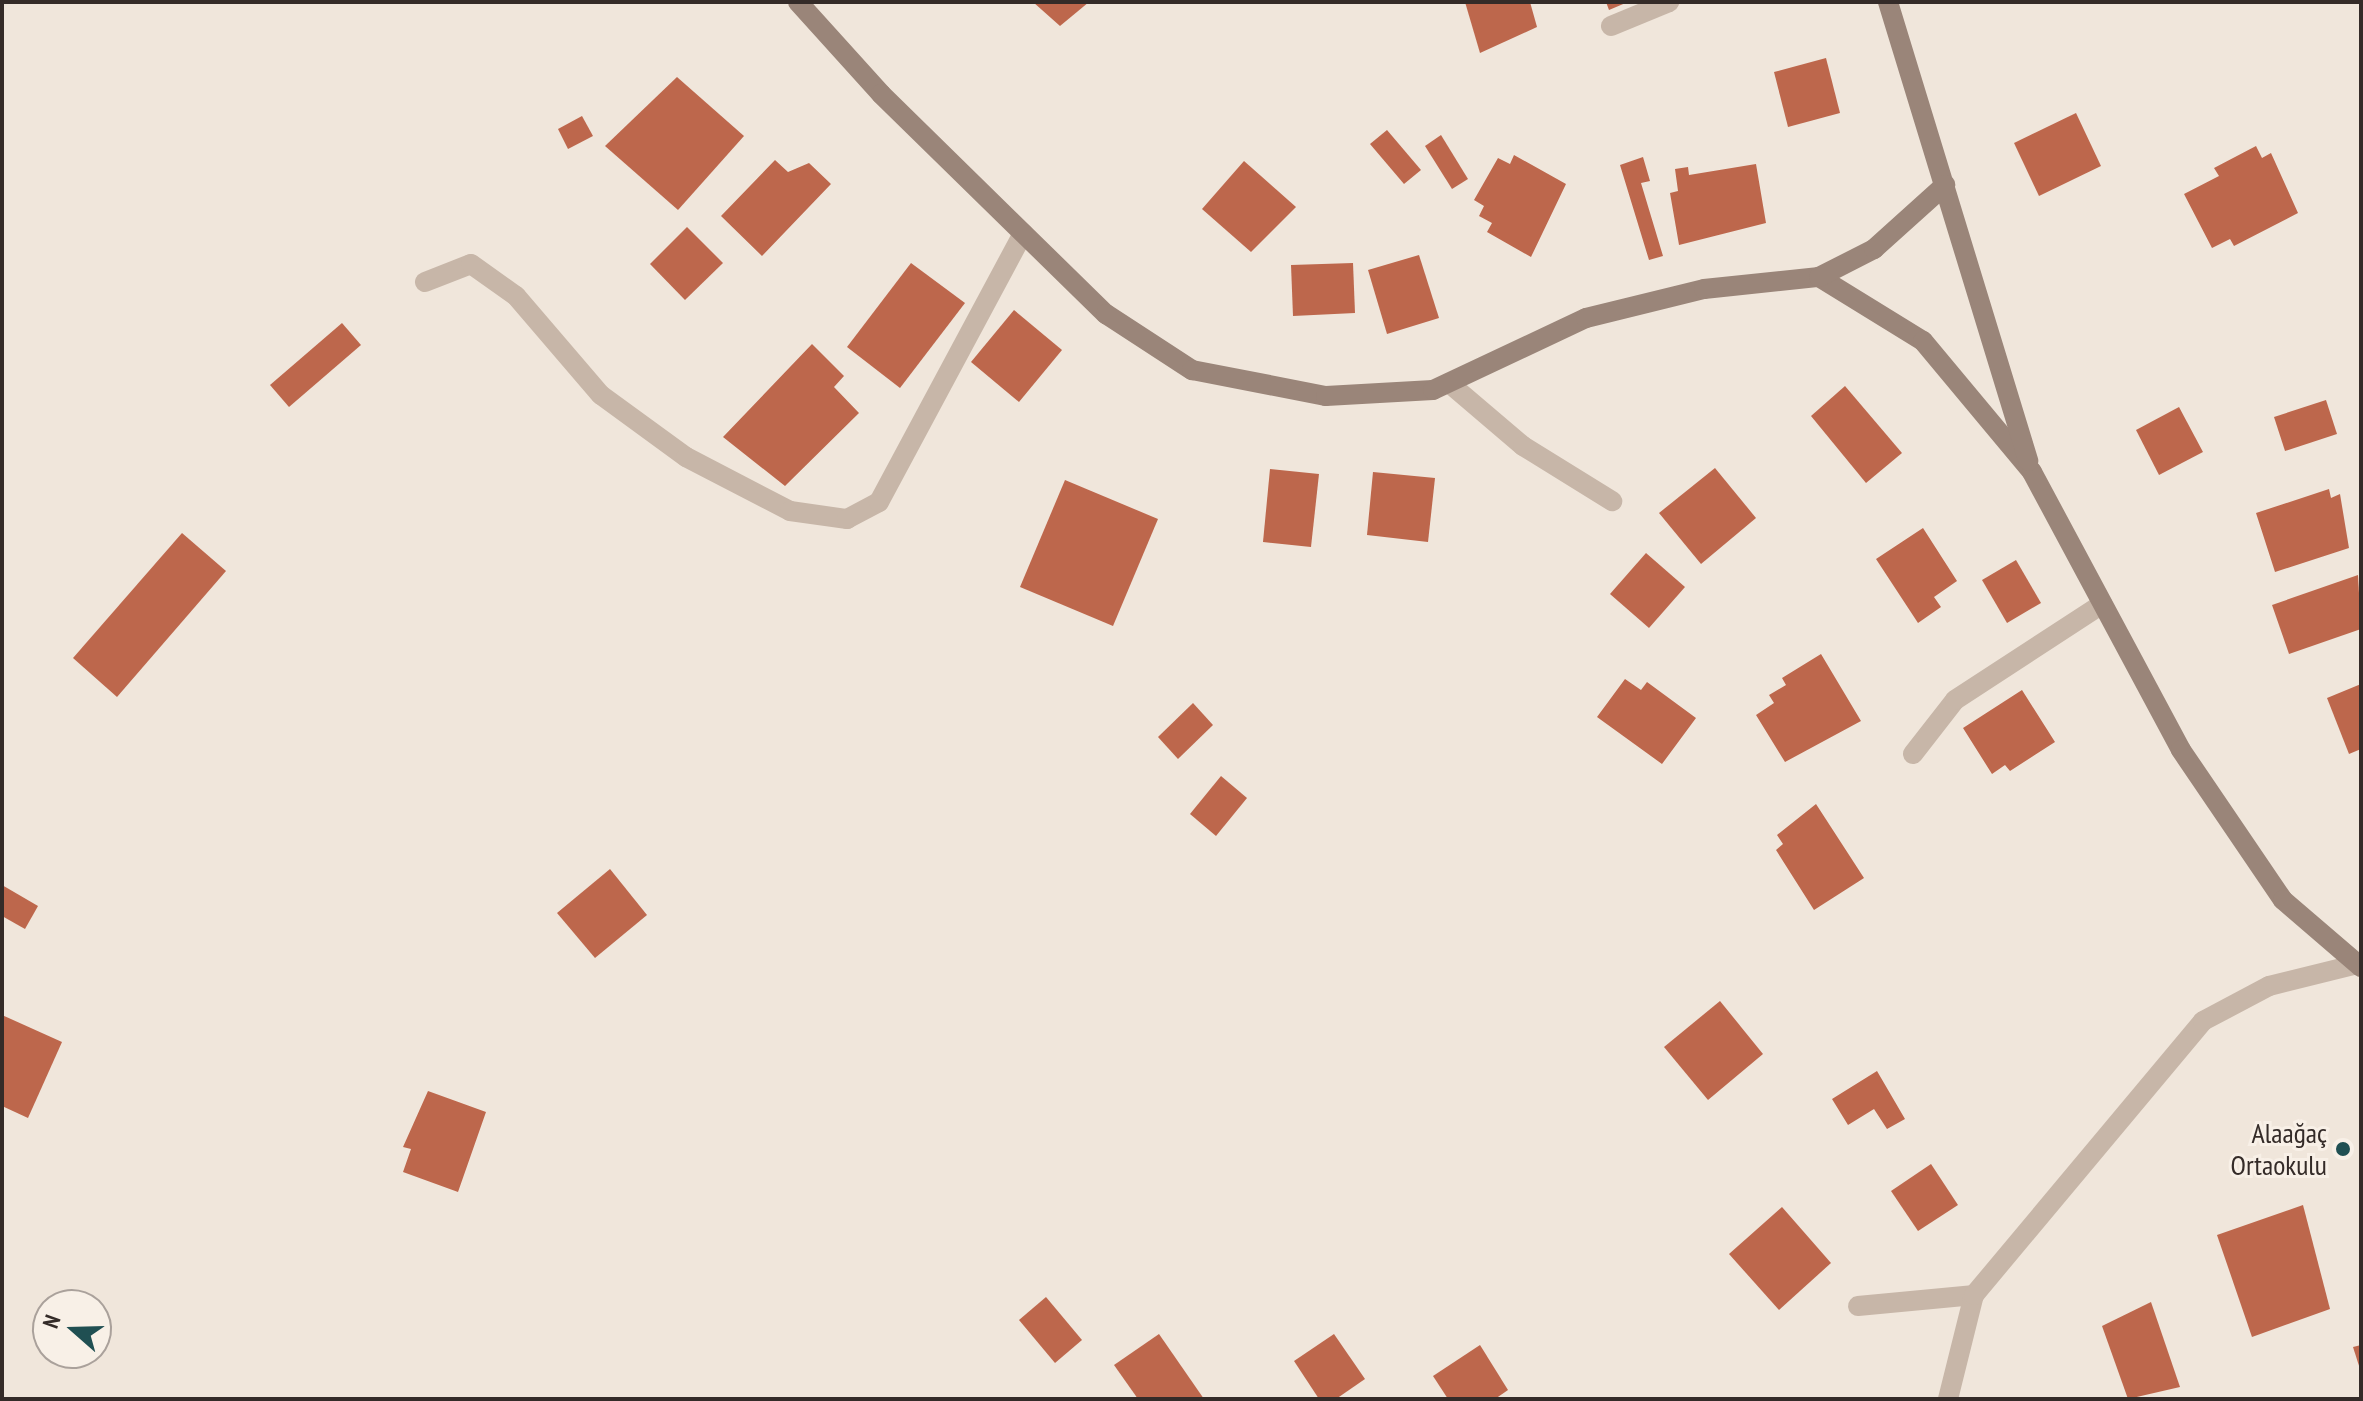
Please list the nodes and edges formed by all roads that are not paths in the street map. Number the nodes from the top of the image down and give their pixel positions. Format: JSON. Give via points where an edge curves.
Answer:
{"nodes":[{"id":1,"x":798,"y":2,"type":"edge"},
{"id":2,"x":1669,"y":2,"type":"edge"},
{"id":3,"x":1888,"y":2,"type":"edge"},
{"id":4,"x":1611,"y":26,"type":"dead end"},
{"id":5,"x":1945,"y":185,"type":"junction"},
{"id":6,"x":1023,"y":233,"type":"junction"},
{"id":7,"x":1819,"y":277,"type":"junction"},
{"id":8,"x":425,"y":282,"type":"dead end"},
{"id":9,"x":1449,"y":383,"type":"junction"},
{"id":10,"x":2032,"y":472,"type":"junction"},
{"id":11,"x":1612,"y":501,"type":"dead end"},
{"id":12,"x":2102,"y":604,"type":"junction"},
{"id":13,"x":1913,"y":754,"type":"dead end"},
{"id":14,"x":2359,"y":966,"type":"edge"},
{"id":15,"x":1974,"y":1295,"type":"junction"},
{"id":16,"x":1858,"y":1306,"type":"dead end"},
{"id":17,"x":1948,"y":1399,"type":"edge"}],
"edges":[{"from":1,"to":6,"type":"street"},
{"from":2,"to":4,"type":"street"},
{"from":3,"to":5,"type":"street"},
{"from":5,"to":7,"type":"street","via":[[1874,249]]},
{"from":5,"to":10,"type":"street"},
{"from":6,"to":8,"type":"street","via":[[879,502],[847,519],[790,511],[686,457],[601,395],[516,296],[471,264]]},
{"from":6,"to":9,"type":"street","via":[[1106,314],[1192,370],[1326,396],[1433,390]]},
{"from":7,"to":9,"type":"street","via":[[1704,289],[1586,318]]},
{"from":7,"to":10,"type":"street","via":[[1923,341]]},
{"from":9,"to":11,"type":"street","via":[[1523,446]]},
{"from":10,"to":12,"type":"street"},
{"from":12,"to":13,"type":"street","via":[[1955,700]]},
{"from":12,"to":14,"type":"street","via":[[2181,750],[2283,900]]},
{"from":14,"to":15,"type":"street","via":[[2269,986],[2203,1021]]},
{"from":15,"to":16,"type":"street"},
{"from":15,"to":17,"type":"street"}]}
